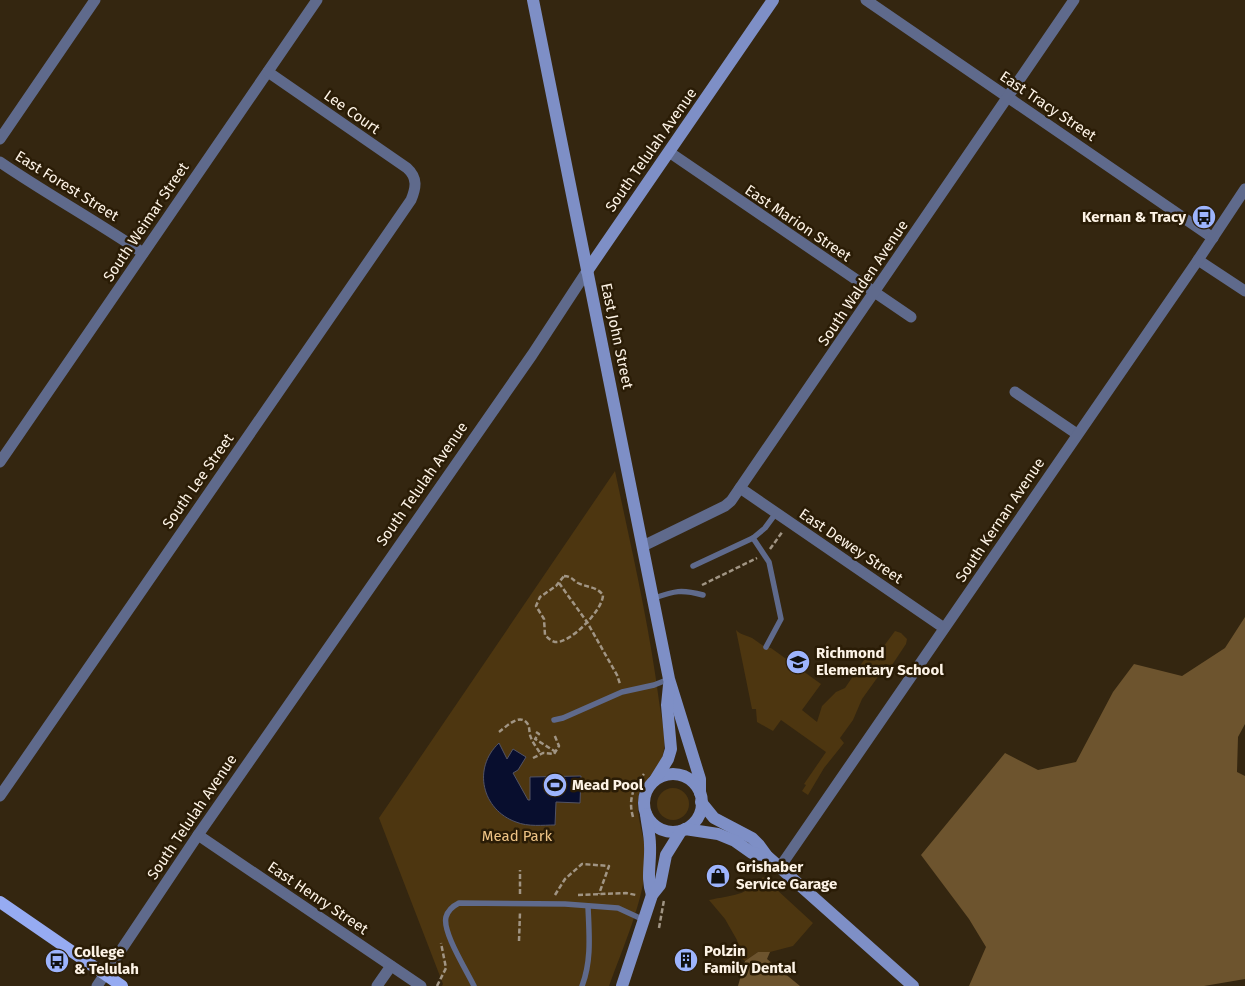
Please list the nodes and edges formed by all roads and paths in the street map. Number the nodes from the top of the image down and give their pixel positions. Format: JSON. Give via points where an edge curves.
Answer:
{"nodes":[{"id":1,"x":95,"y":0,"type":"edge"},
{"id":2,"x":317,"y":0,"type":"edge"},
{"id":3,"x":533,"y":0,"type":"edge"},
{"id":4,"x":773,"y":0,"type":"edge"},
{"id":5,"x":866,"y":0,"type":"edge"},
{"id":6,"x":1074,"y":0,"type":"edge"},
{"id":7,"x":268,"y":72,"type":"junction"},
{"id":8,"x":1007,"y":97,"type":"junction"},
{"id":9,"x":0,"y":139,"type":"edge"},
{"id":10,"x":669,"y":152,"type":"junction"},
{"id":11,"x":0,"y":162,"type":"edge"},
{"id":12,"x":416,"y":182,"type":"joint"},
{"id":13,"x":1245,"y":189,"type":"edge"},
{"id":14,"x":1213,"y":238,"type":"junction"},
{"id":15,"x":143,"y":253,"type":"junction"},
{"id":16,"x":1198,"y":260,"type":"junction"},
{"id":17,"x":587,"y":271,"type":"junction"},
{"id":18,"x":1245,"y":291,"type":"edge"},
{"id":19,"x":874,"y":292,"type":"junction"},
{"id":20,"x":911,"y":317,"type":"dead end"},
{"id":21,"x":1015,"y":392,"type":"dead end"},
{"id":22,"x":1077,"y":434,"type":"junction"},
{"id":23,"x":0,"y":462,"type":"edge"},
{"id":24,"x":740,"y":488,"type":"junction"},
{"id":25,"x":776,"y":513,"type":"junction"},
{"id":26,"x":789,"y":522,"type":"junction"},
{"id":27,"x":753,"y":538,"type":"junction"},
{"id":28,"x":643,"y":546,"type":"junction"},
{"id":29,"x":764,"y":554,"type":"junction"},
{"id":30,"x":693,"y":566,"type":"dead end"},
{"id":31,"x":559,"y":583,"type":"junction"},
{"id":32,"x":703,"y":594,"type":"joint"},
{"id":33,"x":654,"y":598,"type":"junction"},
{"id":34,"x":587,"y":622,"type":"junction"},
{"id":35,"x":944,"y":628,"type":"junction"},
{"id":36,"x":766,"y":647,"type":"dead end"},
{"id":37,"x":669,"y":679,"type":"junction"},
{"id":38,"x":622,"y":692,"type":"junction"},
{"id":39,"x":554,"y":720,"type":"dead end"},
{"id":40,"x":499,"y":732,"type":"dead end"},
{"id":41,"x":536,"y":732,"type":"dead end"},
{"id":42,"x":554,"y":734,"type":"dead end"},
{"id":43,"x":556,"y":752,"type":"junction"},
{"id":44,"x":540,"y":753,"type":"junction"},
{"id":45,"x":533,"y":758,"type":"dead end"},
{"id":46,"x":651,"y":776,"type":"junction"},
{"id":47,"x":0,"y":796,"type":"edge"},
{"id":48,"x":701,"y":798,"type":"junction"},
{"id":49,"x":645,"y":812,"type":"junction"},
{"id":50,"x":634,"y":820,"type":"dead end"},
{"id":51,"x":683,"y":830,"type":"junction"},
{"id":52,"x":198,"y":835,"type":"junction"},
{"id":53,"x":767,"y":856,"type":"junction"},
{"id":54,"x":780,"y":868,"type":"junction"},
{"id":55,"x":520,"y":870,"type":"dead end"},
{"id":56,"x":512,"y":894,"type":"dead end"},
{"id":57,"x":547,"y":894,"type":"dead end"},
{"id":58,"x":555,"y":894,"type":"junction"},
{"id":59,"x":564,"y":895,"type":"dead end"},
{"id":60,"x":573,"y":895,"type":"dead end"},
{"id":61,"x":599,"y":895,"type":"junction"},
{"id":62,"x":636,"y":895,"type":"dead end"},
{"id":63,"x":652,"y":895,"type":"junction"},
{"id":64,"x":0,"y":902,"type":"edge"},
{"id":65,"x":588,"y":906,"type":"junction"},
{"id":66,"x":520,"y":912,"type":"dead end"},
{"id":67,"x":644,"y":920,"type":"junction"},
{"id":68,"x":441,"y":941,"type":"dead end"},
{"id":69,"x":519,"y":942,"type":"dead end"},
{"id":70,"x":391,"y":966,"type":"junction"},
{"id":71,"x":105,"y":974,"type":"junction"},
{"id":72,"x":97,"y":986,"type":"edge"},
{"id":73,"x":122,"y":986,"type":"edge"},
{"id":74,"x":377,"y":986,"type":"edge"},
{"id":75,"x":421,"y":986,"type":"edge"},
{"id":76,"x":437,"y":986,"type":"edge"},
{"id":77,"x":474,"y":986,"type":"edge"},
{"id":78,"x":582,"y":986,"type":"edge"},
{"id":79,"x":622,"y":986,"type":"edge"},
{"id":80,"x":913,"y":986,"type":"edge"}],
"edges":[{"from":1,"to":9,"type":"street"},
{"from":2,"to":7,"type":"street","name":"South Weimar Street"},
{"from":3,"to":17,"type":"street","name":"East John Street"},
{"from":4,"to":10,"type":"street","name":"South Telulah Avenue"},
{"from":5,"to":8,"type":"street","name":"East Tracy Street"},
{"from":6,"to":8,"type":"street","name":"South Walden Avenue"},
{"from":7,"to":12,"type":"street","name":"Lee Court","via":[[407,168]]},
{"from":7,"to":15,"type":"street","name":"South Weimar Street"},
{"from":8,"to":14,"type":"street","name":"East Tracy Street"},
{"from":8,"to":19,"type":"street","name":"South Walden Avenue"},
{"from":10,"to":17,"type":"street","name":"South Telulah Avenue"},
{"from":10,"to":19,"type":"street","name":"East Marion Street"},
{"from":11,"to":15,"type":"street","name":"East Forest Street"},
{"from":12,"to":47,"type":"street","name":"South Lee Street","via":[[411,200]]},
{"from":13,"to":14,"type":"street","name":"South Kernan Avenue"},
{"from":14,"to":16,"type":"street","name":"South Kernan Avenue"},
{"from":15,"to":23,"type":"street","name":"South Weimar Street"},
{"from":16,"to":18,"type":"street"},
{"from":16,"to":22,"type":"street","name":"South Kernan Avenue"},
{"from":17,"to":28,"type":"street","name":"East John Street"},
{"from":17,"to":52,"type":"street","name":"South Telulah Avenue"},
{"from":19,"to":20,"type":"street","name":"East Marion Street"},
{"from":19,"to":24,"type":"street","name":"South Walden Avenue"},
{"from":21,"to":22,"type":"street"},
{"from":22,"to":35,"type":"street","name":"South Kernan Avenue"},
{"from":24,"to":25,"type":"street","name":"East Dewey Street"},
{"from":24,"to":28,"type":"street","name":"South Walden Avenue","via":[[725,506]]},
{"from":25,"to":26,"type":"street","name":"East Dewey Street"},
{"from":25,"to":27,"type":"lane"},
{"from":26,"to":29,"type":"path"},
{"from":26,"to":35,"type":"street","name":"East Dewey Street"},
{"from":27,"to":29,"type":"lane"},
{"from":27,"to":30,"type":"lane"},
{"from":28,"to":33,"type":"street","name":"East John Street"},
{"from":29,"to":32,"type":"path","via":[[702,586]]},
{"from":29,"to":36,"type":"lane","via":[[769,562],[781,619]]},
{"from":31,"to":34,"type":"path"},
{"from":31,"to":34,"type":"path","via":[[568,576],[578,583],[595,587],[603,595],[602,605]]},
{"from":31,"to":34,"type":"path","via":[[540,597],[536,606],[544,620],[545,635],[554,642],[562,640]]},
{"from":32,"to":33,"type":"lane","via":[[687,590]]},
{"from":33,"to":37,"type":"street","name":"East John Street"},
{"from":34,"to":38,"type":"path","via":[[617,676]]},
{"from":35,"to":54,"type":"street","name":"South Kernan Avenue"},
{"from":37,"to":38,"type":"lane"},
{"from":37,"to":46,"type":"street","name":"East John Street","via":[[667,705],[671,749],[665,765]]},
{"from":37,"to":48,"type":"street","name":"East John Street","via":[[700,779]]},
{"from":38,"to":39,"type":"lane"},
{"from":40,"to":44,"type":"path","via":[[514,721],[525,721]]},
{"from":41,"to":43,"type":"path","via":[[535,739]]},
{"from":42,"to":43,"type":"path","via":[[559,746]]},
{"from":43,"to":44,"type":"path","via":[[552,755]]},
{"from":44,"to":45,"type":"path"},
{"from":46,"to":48,"type":"street","via":[[672,774],[689,779]]},
{"from":46,"to":49,"type":"street","via":[[645,795]]},
{"from":46,"to":50,"type":"path","via":[[636,784],[631,796]]},
{"from":48,"to":51,"type":"street","via":[[697,818]]},
{"from":48,"to":53,"type":"street","via":[[714,818],[752,838]]},
{"from":49,"to":51,"type":"street","via":[[664,831]]},
{"from":49,"to":63,"type":"street","via":[[650,843],[648,883]]},
{"from":51,"to":53,"type":"street","via":[[718,834],[752,853]]},
{"from":51,"to":63,"type":"street","via":[[666,855],[660,885]]},
{"from":52,"to":70,"type":"street","name":"East Henry Street"},
{"from":52,"to":71,"type":"street","name":"South Telulah Avenue"},
{"from":53,"to":54,"type":"street"},
{"from":54,"to":80,"type":"street"},
{"from":55,"to":56,"type":"path","via":[[520,894]]},
{"from":57,"to":58,"type":"path"},
{"from":58,"to":59,"type":"path"},
{"from":58,"to":61,"type":"path","via":[[565,879],[582,864],[609,866]]},
{"from":60,"to":61,"type":"path"},
{"from":61,"to":62,"type":"path"},
{"from":63,"to":67,"type":"street"},
{"from":64,"to":71,"type":"main road"},
{"from":65,"to":67,"type":"lane","via":[[618,908]]},
{"from":65,"to":77,"type":"lane","via":[[459,902],[450,908],[446,929]]},
{"from":65,"to":78,"type":"lane","via":[[590,949]]},
{"from":66,"to":69,"type":"path"},
{"from":67,"to":79,"type":"street"},
{"from":68,"to":76,"type":"path","via":[[446,968]]},
{"from":70,"to":74,"type":"street"},
{"from":70,"to":75,"type":"street","name":"East Henry Street"},
{"from":71,"to":72,"type":"street","name":"South Telulah Avenue"},
{"from":71,"to":73,"type":"main road"}]}
